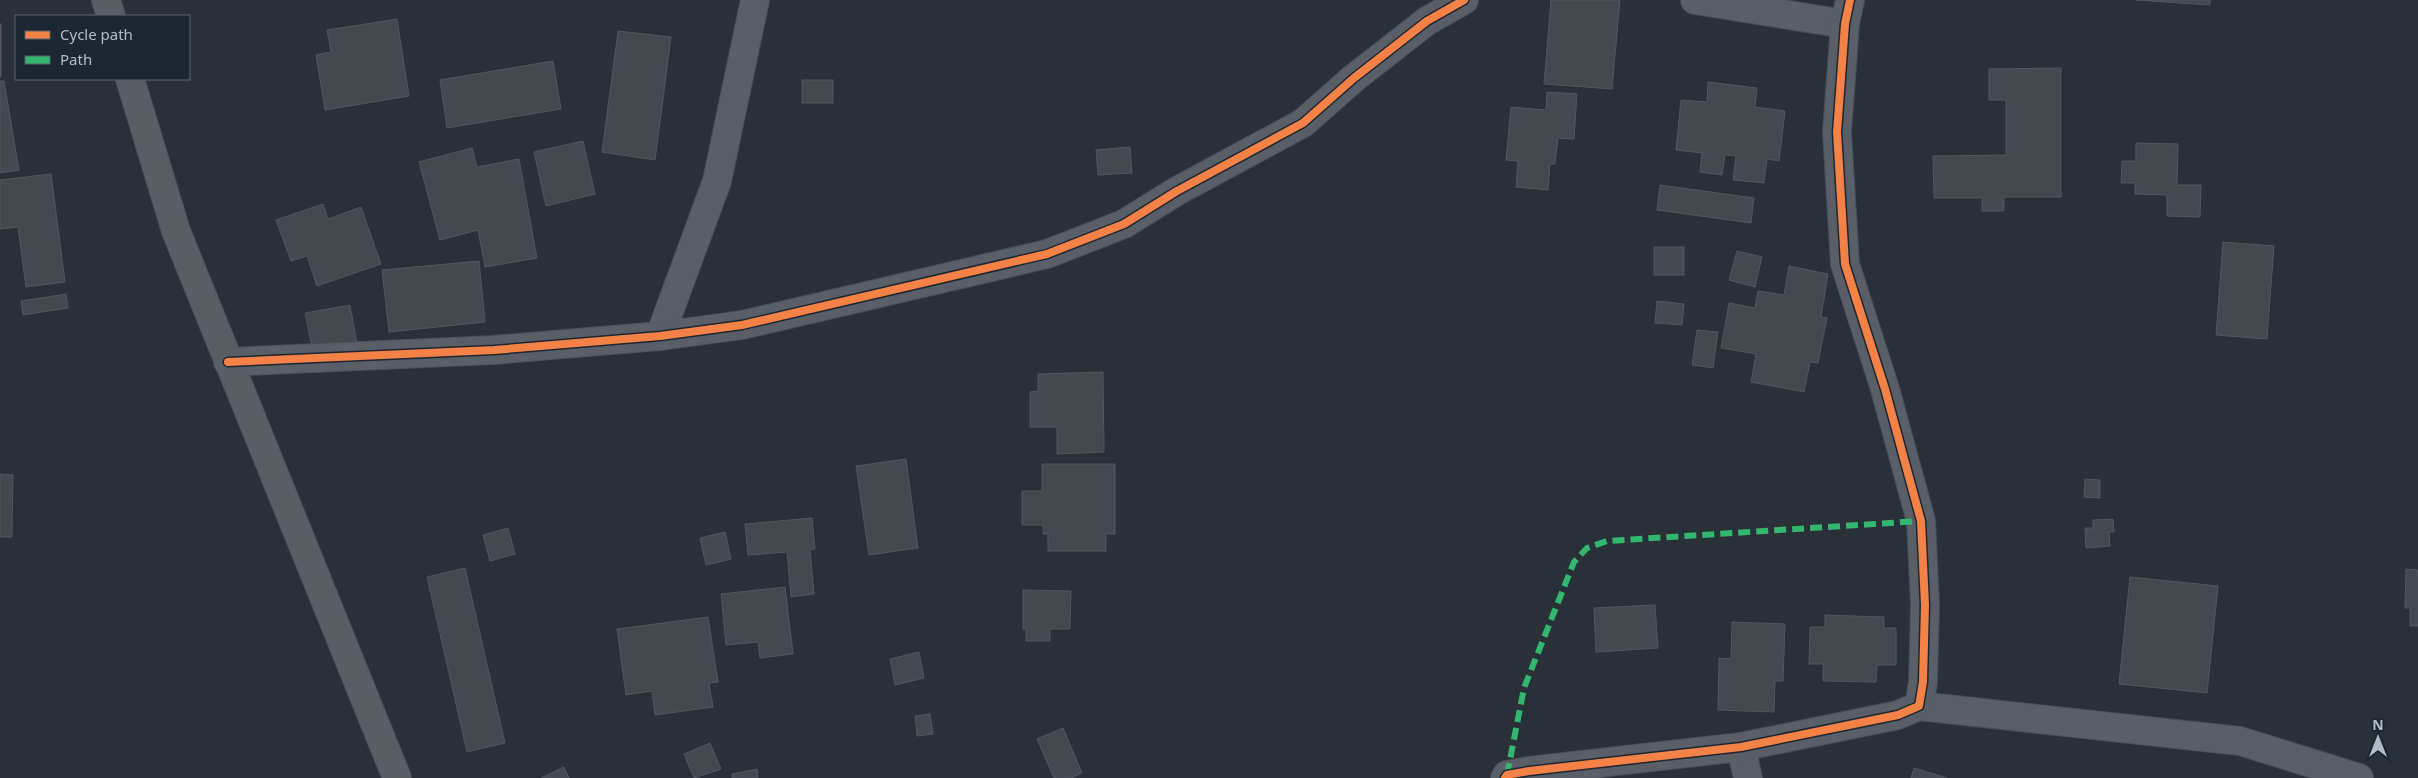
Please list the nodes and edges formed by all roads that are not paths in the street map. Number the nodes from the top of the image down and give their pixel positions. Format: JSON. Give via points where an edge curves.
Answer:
{"nodes":[{"id":1,"x":106,"y":0,"type":"edge"},
{"id":2,"x":755,"y":0,"type":"edge"},
{"id":3,"x":1464,"y":0,"type":"edge"},
{"id":4,"x":1695,"y":0,"type":"edge"},
{"id":5,"x":1848,"y":12,"type":"edge"},
{"id":6,"x":111,"y":15,"type":"edge"},
{"id":7,"x":130,"y":80,"type":"edge"},
{"id":8,"x":660,"y":336,"type":"junction"},
{"id":9,"x":228,"y":362,"type":"junction"},
{"id":10,"x":1919,"y":706,"type":"junction"},
{"id":11,"x":1741,"y":746,"type":"junction"},
{"id":12,"x":397,"y":778,"type":"edge"},
{"id":13,"x":1505,"y":778,"type":"edge"},
{"id":14,"x":1748,"y":778,"type":"edge"},
{"id":15,"x":2359,"y":778,"type":"edge"}],
"edges":[{"from":1,"to":6,"type":"street"},
{"from":2,"to":8,"type":"street","via":[[717,181]]},
{"from":3,"to":8,"type":"street","via":[[1427,21],[1303,123],[1177,191],[1124,224],[1048,254],[742,325]]},
{"from":4,"to":5,"type":"street"},
{"from":5,"to":10,"type":"street","via":[[1837,132],[1845,264],[1885,390],[1921,521],[1925,605],[1923,682]]},
{"from":7,"to":9,"type":"street","via":[[176,231]]},
{"from":8,"to":9,"type":"street","via":[[494,350]]},
{"from":9,"to":12,"type":"street"},
{"from":10,"to":11,"type":"street","via":[[1898,715]]},
{"from":10,"to":15,"type":"street","via":[[2240,741]]},
{"from":11,"to":13,"type":"street","via":[[1529,771]]},
{"from":11,"to":14,"type":"street"}]}
